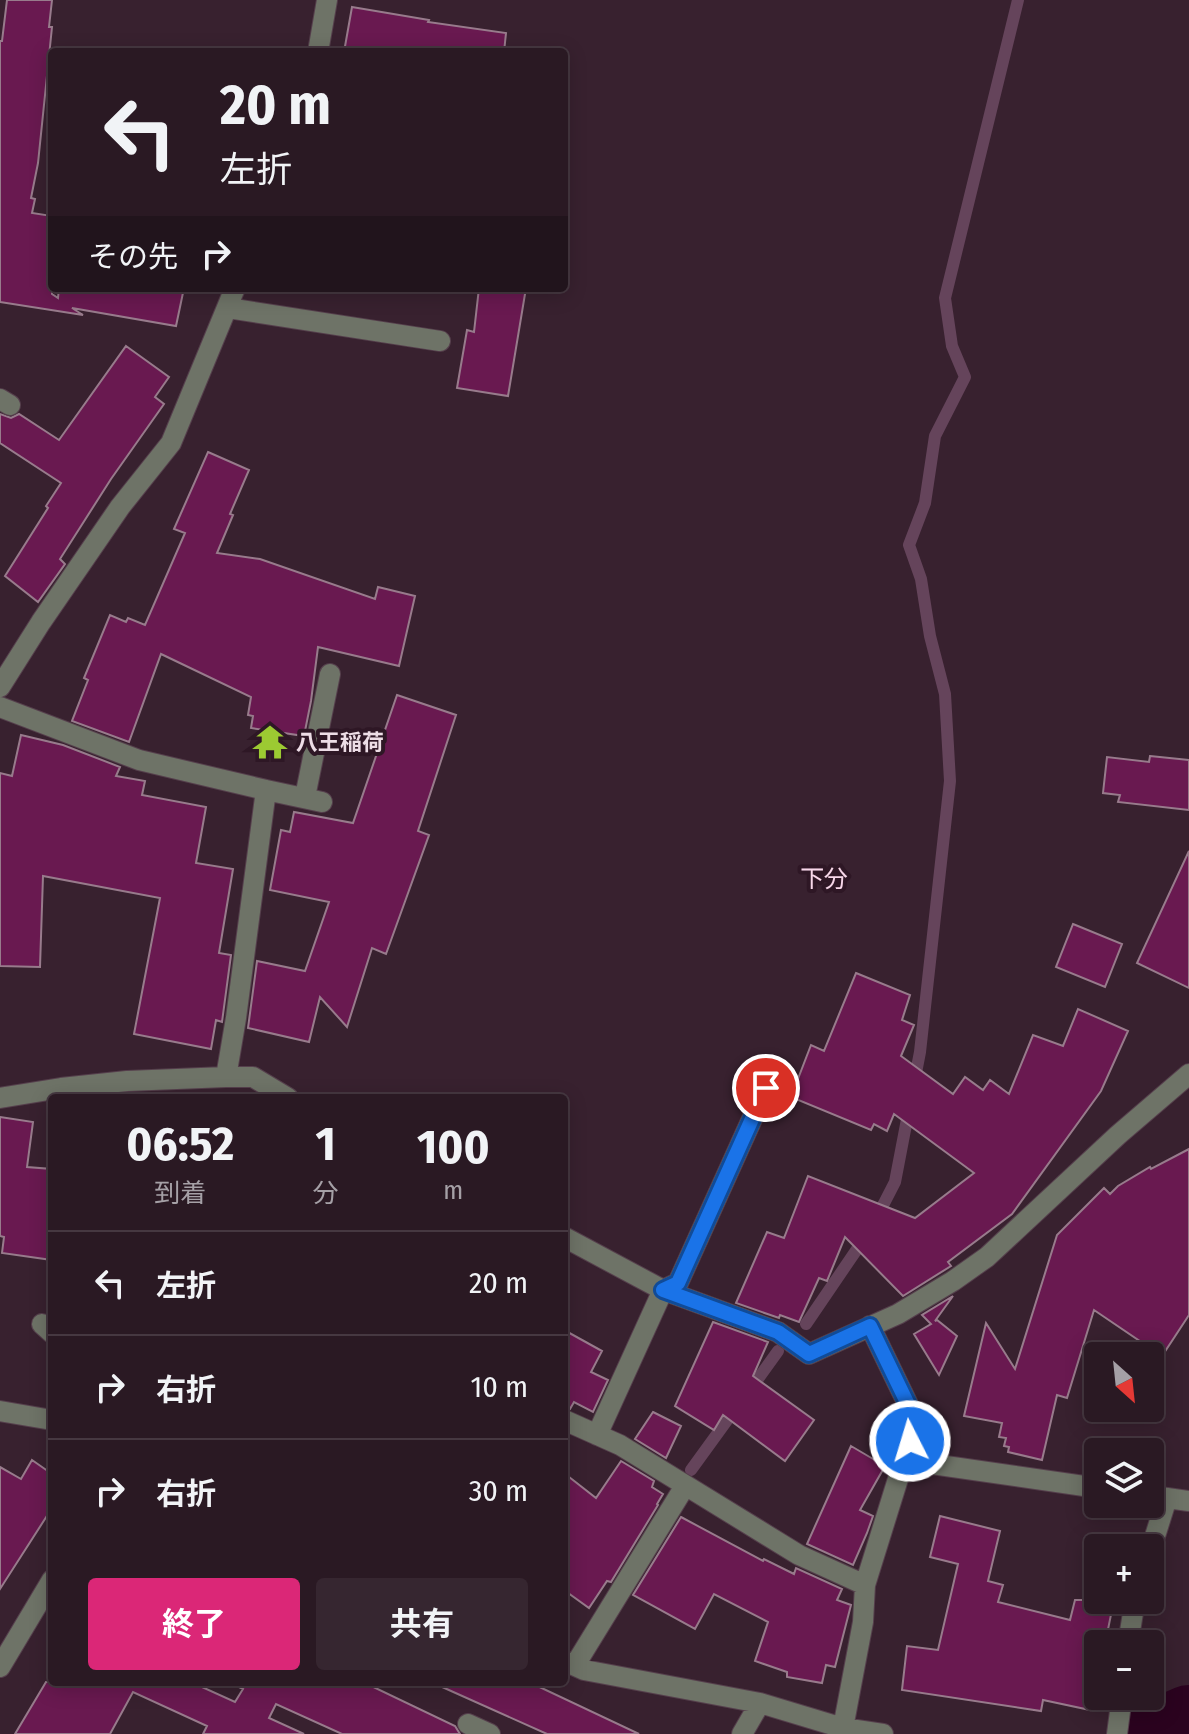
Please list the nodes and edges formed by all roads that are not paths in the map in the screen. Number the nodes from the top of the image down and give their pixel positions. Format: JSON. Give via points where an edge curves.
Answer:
{"nodes":[{"id":1,"x":327,"y":0,"type":"edge"},
{"id":2,"x":319,"y":48,"type":"edge"},
{"id":3,"x":231,"y":298,"type":"edge"},
{"id":4,"x":440,"y":341,"type":"dead end"},
{"id":5,"x":330,"y":674,"type":"dead end"},
{"id":6,"x":0,"y":687,"type":"edge"},
{"id":7,"x":0,"y":707,"type":"edge"},
{"id":8,"x":266,"y":790,"type":"junction"},
{"id":9,"x":1189,"y":1074,"type":"edge"},
{"id":10,"x":226,"y":1077,"type":"junction"},
{"id":11,"x":766,"y":1088,"type":"dead end"},
{"id":12,"x":281,"y":1094,"type":"edge"},
{"id":13,"x":0,"y":1098,"type":"edge"},
{"id":14,"x":568,"y":1239,"type":"edge"},
{"id":15,"x":663,"y":1290,"type":"junction"},
{"id":16,"x":870,"y":1326,"type":"junction"},
{"id":17,"x":0,"y":1411,"type":"edge"},
{"id":18,"x":48,"y":1419,"type":"edge"},
{"id":19,"x":568,"y":1422,"type":"edge"},
{"id":20,"x":597,"y":1435,"type":"junction"},
{"id":21,"x":904,"y":1460,"type":"junction"},
{"id":22,"x":685,"y":1486,"type":"junction"},
{"id":23,"x":1084,"y":1486,"type":"edge"},
{"id":24,"x":1164,"y":1498,"type":"edge"},
{"id":25,"x":1189,"y":1501,"type":"edge"},
{"id":26,"x":865,"y":1585,"type":"junction"},
{"id":27,"x":48,"y":1586,"type":"edge"},
{"id":28,"x":5,"y":1646,"type":"edge"},
{"id":29,"x":570,"y":1663,"type":"edge"},
{"id":30,"x":0,"y":1667,"type":"edge"},
{"id":31,"x":760,"y":1703,"type":"junction"},
{"id":32,"x":1120,"y":1710,"type":"edge"},
{"id":33,"x":468,"y":1724,"type":"dead end"},
{"id":34,"x":843,"y":1728,"type":"junction"},
{"id":35,"x":490,"y":1734,"type":"edge"},
{"id":36,"x":744,"y":1734,"type":"edge"},
{"id":37,"x":883,"y":1734,"type":"edge"},
{"id":38,"x":1117,"y":1734,"type":"edge"}],
"edges":[{"from":1,"to":2,"type":"street"},
{"from":3,"to":4,"type":"street","via":[[418,328]]},
{"from":3,"to":6,"type":"street","via":[[171,443],[120,507]]},
{"from":5,"to":8,"type":"street","via":[[314,799]]},
{"from":7,"to":8,"type":"street","via":[[139,760]]},
{"from":8,"to":10,"type":"street"},
{"from":9,"to":16,"type":"street","via":[[987,1257]]},
{"from":10,"to":12,"type":"street","via":[[253,1077]]},
{"from":10,"to":13,"type":"street","via":[[127,1081]]},
{"from":11,"to":15,"type":"street","via":[[678,1283]]},
{"from":14,"to":15,"type":"street"},
{"from":15,"to":16,"type":"street","via":[[778,1332],[809,1354]]},
{"from":15,"to":20,"type":"street"},
{"from":16,"to":21,"type":"street","via":[[916,1421]]},
{"from":17,"to":18,"type":"street"},
{"from":19,"to":20,"type":"street"},
{"from":20,"to":22,"type":"street"},
{"from":21,"to":23,"type":"street"},
{"from":21,"to":26,"type":"street"},
{"from":22,"to":26,"type":"street","via":[[799,1555]]},
{"from":22,"to":29,"type":"street"},
{"from":24,"to":25,"type":"street"},
{"from":26,"to":34,"type":"street"},
{"from":27,"to":28,"type":"street"},
{"from":28,"to":30,"type":"street"},
{"from":29,"to":31,"type":"street"},
{"from":31,"to":34,"type":"street"},
{"from":31,"to":36,"type":"street"},
{"from":32,"to":38,"type":"street"},
{"from":33,"to":35,"type":"street"},
{"from":34,"to":37,"type":"street"}]}
